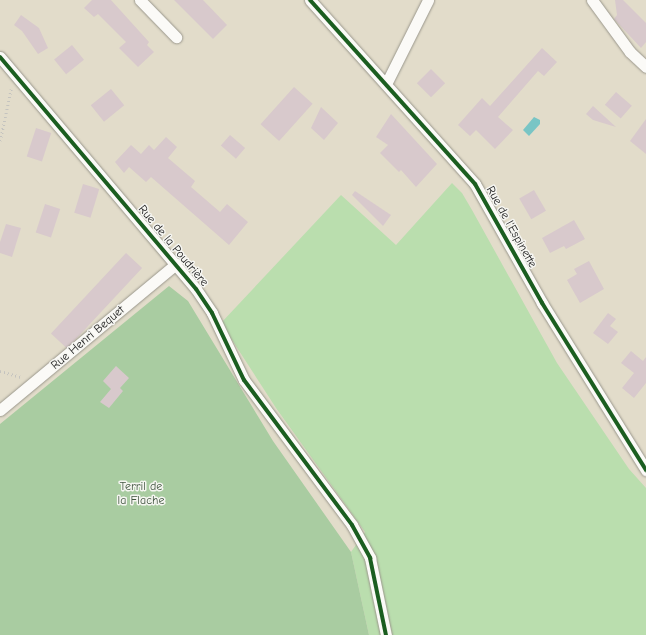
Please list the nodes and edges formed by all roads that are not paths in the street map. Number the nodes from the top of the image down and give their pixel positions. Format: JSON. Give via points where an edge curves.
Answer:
{"nodes":[{"id":1,"x":140,"y":0,"type":"edge"},
{"id":2,"x":310,"y":0,"type":"edge"},
{"id":3,"x":428,"y":0,"type":"edge"},
{"id":4,"x":592,"y":0,"type":"edge"},
{"id":5,"x":176,"y":37,"type":"dead end"},
{"id":6,"x":0,"y":57,"type":"edge"},
{"id":7,"x":646,"y":67,"type":"edge"},
{"id":8,"x":386,"y":84,"type":"junction"},
{"id":9,"x":176,"y":264,"type":"junction"},
{"id":10,"x":0,"y":410,"type":"edge"},
{"id":11,"x":646,"y":470,"type":"edge"},
{"id":12,"x":386,"y":635,"type":"edge"}],
"edges":[{"from":1,"to":5,"type":"street"},
{"from":2,"to":8,"type":"street","name":"Rue de l'Espinette"},
{"from":3,"to":8,"type":"street"},
{"from":4,"to":7,"type":"street","via":[[630,52]]},
{"from":6,"to":9,"type":"street","name":"Rue de la Poudrière"},
{"from":8,"to":11,"type":"street","name":"Rue de l'Espinette","via":[[467,175],[486,201],[542,304]]},
{"from":9,"to":10,"type":"street","name":"Rue Henri Bequet"},
{"from":9,"to":12,"type":"street","name":"Rue de la Poudrière","via":[[212,312],[244,380],[352,525],[370,558]]}]}
